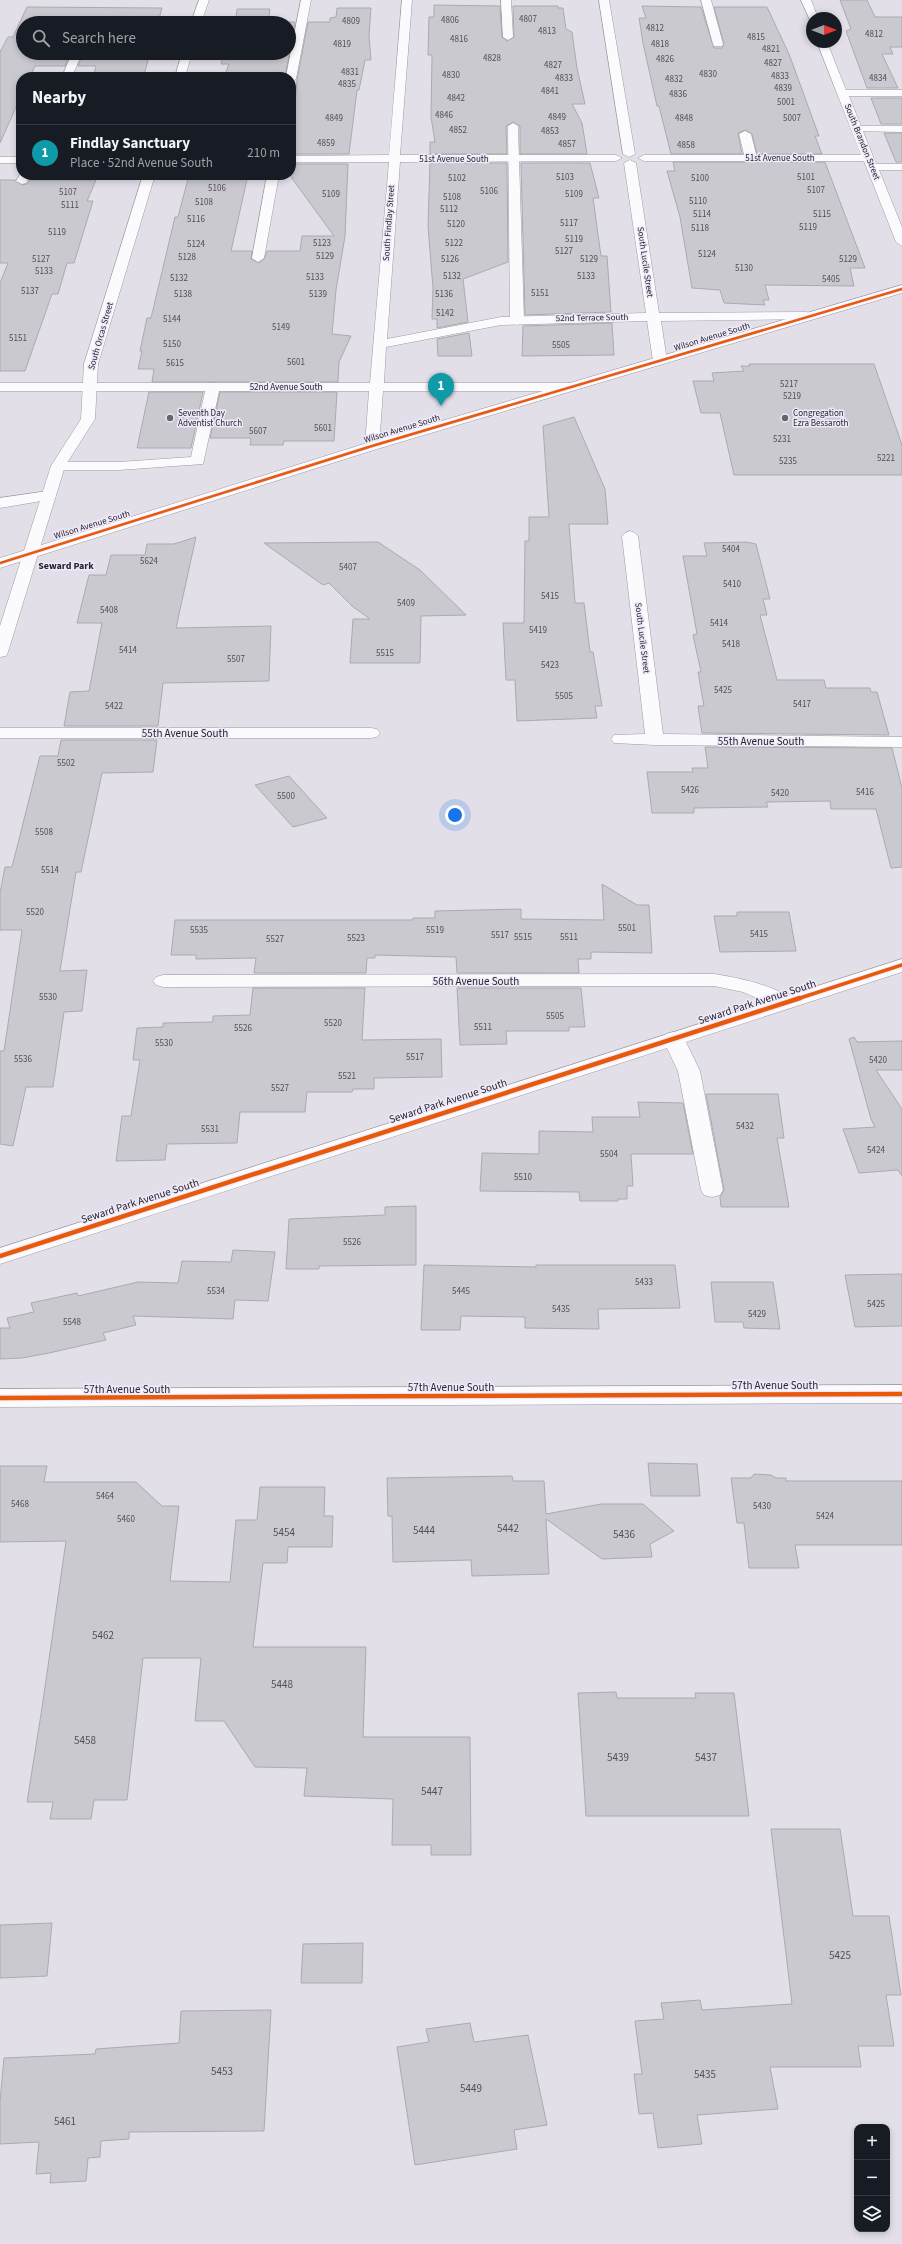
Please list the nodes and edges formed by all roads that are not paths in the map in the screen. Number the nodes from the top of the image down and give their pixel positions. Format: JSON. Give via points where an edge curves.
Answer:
{"nodes":[{"id":1,"x":204,"y":0,"type":"edge"},
{"id":2,"x":306,"y":0,"type":"edge"},
{"id":3,"x":408,"y":0,"type":"edge"},
{"id":4,"x":506,"y":0,"type":"edge"},
{"id":5,"x":604,"y":0,"type":"edge"},
{"id":6,"x":706,"y":0,"type":"edge"},
{"id":7,"x":806,"y":0,"type":"edge"},
{"id":8,"x":811,"y":12,"type":"edge"},
{"id":9,"x":198,"y":16,"type":"edge"},
{"id":10,"x":508,"y":37,"type":"dead end"},
{"id":11,"x":718,"y":44,"type":"dead end"},
{"id":12,"x":824,"y":48,"type":"edge"},
{"id":13,"x":296,"y":53,"type":"edge"},
{"id":14,"x":74,"y":60,"type":"edge"},
{"id":15,"x":185,"y":60,"type":"edge"},
{"id":16,"x":295,"y":60,"type":"edge"},
{"id":17,"x":69,"y":72,"type":"edge"},
{"id":18,"x":181,"y":72,"type":"edge"},
{"id":19,"x":292,"y":72,"type":"edge"},
{"id":20,"x":902,"y":93,"type":"edge"},
{"id":21,"x":842,"y":94,"type":"junction"},
{"id":22,"x":513,"y":126,"type":"dead end"},
{"id":23,"x":857,"y":129,"type":"junction"},
{"id":24,"x":902,"y":129,"type":"edge"},
{"id":25,"x":745,"y":134,"type":"dead end"},
{"id":26,"x":630,"y":158,"type":"junction"},
{"id":27,"x":751,"y":158,"type":"junction"},
{"id":28,"x":296,"y":159,"type":"edge"},
{"id":29,"x":394,"y":159,"type":"junction"},
{"id":30,"x":514,"y":159,"type":"junction"},
{"id":31,"x":0,"y":160,"type":"edge"},
{"id":32,"x":16,"y":160,"type":"edge"},
{"id":33,"x":870,"y":163,"type":"junction"},
{"id":34,"x":902,"y":167,"type":"edge"},
{"id":35,"x":147,"y":180,"type":"edge"},
{"id":36,"x":272,"y":180,"type":"edge"},
{"id":37,"x":902,"y":242,"type":"edge"},
{"id":38,"x":258,"y":258,"type":"dead end"},
{"id":39,"x":902,"y":289,"type":"edge"},
{"id":40,"x":806,"y":316,"type":"junction"},
{"id":41,"x":652,"y":317,"type":"junction"},
{"id":42,"x":517,"y":321,"type":"junction"},
{"id":43,"x":380,"y":344,"type":"junction"},
{"id":44,"x":660,"y":361,"type":"junction"},
{"id":45,"x":89,"y":386,"type":"junction"},
{"id":46,"x":0,"y":387,"type":"edge"},
{"id":47,"x":213,"y":387,"type":"junction"},
{"id":48,"x":376,"y":387,"type":"junction"},
{"id":49,"x":571,"y":387,"type":"junction"},
{"id":50,"x":372,"y":446,"type":"junction"},
{"id":51,"x":58,"y":466,"type":"junction"},
{"id":52,"x":48,"y":496,"type":"junction"},
{"id":53,"x":0,"y":503,"type":"edge"},
{"id":54,"x":630,"y":536,"type":"dead end"},
{"id":55,"x":31,"y":553,"type":"junction"},
{"id":56,"x":0,"y":563,"type":"edge"},
{"id":57,"x":0,"y":652,"type":"edge"},
{"id":58,"x":0,"y":733,"type":"edge"},
{"id":59,"x":370,"y":733,"type":"dead end"},
{"id":60,"x":620,"y":739,"type":"dead end"},
{"id":61,"x":655,"y":740,"type":"junction"},
{"id":62,"x":902,"y":742,"type":"edge"},
{"id":63,"x":902,"y":965,"type":"edge"},
{"id":64,"x":163,"y":981,"type":"dead end"},
{"id":65,"x":784,"y":1003,"type":"junction"},
{"id":66,"x":673,"y":1038,"type":"junction"},
{"id":67,"x":712,"y":1190,"type":"dead end"},
{"id":68,"x":0,"y":1256,"type":"edge"},
{"id":69,"x":902,"y":1394,"type":"edge"},
{"id":70,"x":0,"y":1398,"type":"edge"}],
"edges":[{"from":1,"to":9,"type":"street"},
{"from":2,"to":13,"type":"street"},
{"from":3,"to":29,"type":"street","name":"South Findlay Street"},
{"from":4,"to":10,"type":"street"},
{"from":5,"to":26,"type":"street","name":"South Lucile Street"},
{"from":6,"to":11,"type":"street"},
{"from":7,"to":8,"type":"street"},
{"from":12,"to":21,"type":"street","name":"South Brandon Street"},
{"from":14,"to":17,"type":"street"},
{"from":15,"to":18,"type":"street"},
{"from":16,"to":19,"type":"street"},
{"from":20,"to":21,"type":"street"},
{"from":21,"to":23,"type":"street","name":"South Brandon Street"},
{"from":22,"to":30,"type":"street"},
{"from":23,"to":24,"type":"street"},
{"from":23,"to":33,"type":"street","name":"South Brandon Street"},
{"from":25,"to":27,"type":"street"},
{"from":26,"to":27,"type":"street","name":"51st Avenue South","via":[[640,155],[644,158]]},
{"from":26,"to":30,"type":"street","name":"51st Avenue South","via":[[620,155],[616,158]]},
{"from":26,"to":41,"type":"street","name":"South Lucile Street"},
{"from":27,"to":33,"type":"street","name":"51st Avenue South"},
{"from":28,"to":29,"type":"street","name":"51st Avenue South"},
{"from":29,"to":30,"type":"street","name":"51st Avenue South"},
{"from":29,"to":43,"type":"street","name":"South Findlay Street"},
{"from":30,"to":42,"type":"street"},
{"from":31,"to":32,"type":"street"},
{"from":33,"to":34,"type":"street","name":"51st Avenue South"},
{"from":33,"to":37,"type":"street","name":"South Brandon Street"},
{"from":35,"to":45,"type":"street","name":"South Orcas Street","via":[[91,364]]},
{"from":36,"to":38,"type":"street"},
{"from":39,"to":40,"type":"street","name":"Wilson Avenue South"},
{"from":40,"to":41,"type":"street","name":"52nd Terrace South"},
{"from":40,"to":44,"type":"street","name":"Wilson Avenue South"},
{"from":41,"to":42,"type":"street","name":"52nd Terrace South"},
{"from":41,"to":44,"type":"street","name":"South Lucile Street"},
{"from":42,"to":43,"type":"street","name":"52nd Terrace South","via":[[501,321]]},
{"from":43,"to":48,"type":"street","name":"South Findlay Street"},
{"from":44,"to":49,"type":"street","name":"Wilson Avenue South"},
{"from":45,"to":46,"type":"street","name":"52nd Avenue South"},
{"from":45,"to":47,"type":"street","name":"52nd Avenue South"},
{"from":45,"to":51,"type":"street","name":"South Orcas Street","via":[[88,419]]},
{"from":47,"to":48,"type":"street","name":"52nd Avenue South"},
{"from":47,"to":51,"type":"street","via":[[198,461],[119,466]]},
{"from":48,"to":49,"type":"street","name":"52nd Avenue South"},
{"from":48,"to":50,"type":"street","name":"South Findlay Street"},
{"from":49,"to":50,"type":"street","name":"Wilson Avenue South"},
{"from":50,"to":55,"type":"street","name":"Wilson Avenue South"},
{"from":51,"to":52,"type":"street","name":"South Orcas Street"},
{"from":52,"to":53,"type":"street"},
{"from":52,"to":55,"type":"street","name":"South Orcas Street"},
{"from":54,"to":61,"type":"street","name":"South Lucile Street"},
{"from":55,"to":56,"type":"street","name":"Wilson Avenue South"},
{"from":55,"to":57,"type":"street","name":"South Orcas Street"},
{"from":58,"to":59,"type":"street","name":"55th Avenue South"},
{"from":60,"to":61,"type":"street","name":"55th Avenue South"},
{"from":61,"to":62,"type":"street","name":"55th Avenue South"},
{"from":63,"to":65,"type":"street","name":"Seward Park Avenue South"},
{"from":64,"to":65,"type":"street","name":"56th Avenue South","via":[[714,980],[756,989]]},
{"from":65,"to":66,"type":"street","name":"Seward Park Avenue South"},
{"from":66,"to":67,"type":"street","via":[[689,1071]]},
{"from":66,"to":68,"type":"street","name":"Seward Park Avenue South"},
{"from":69,"to":70,"type":"street","name":"57th Avenue South"}]}
